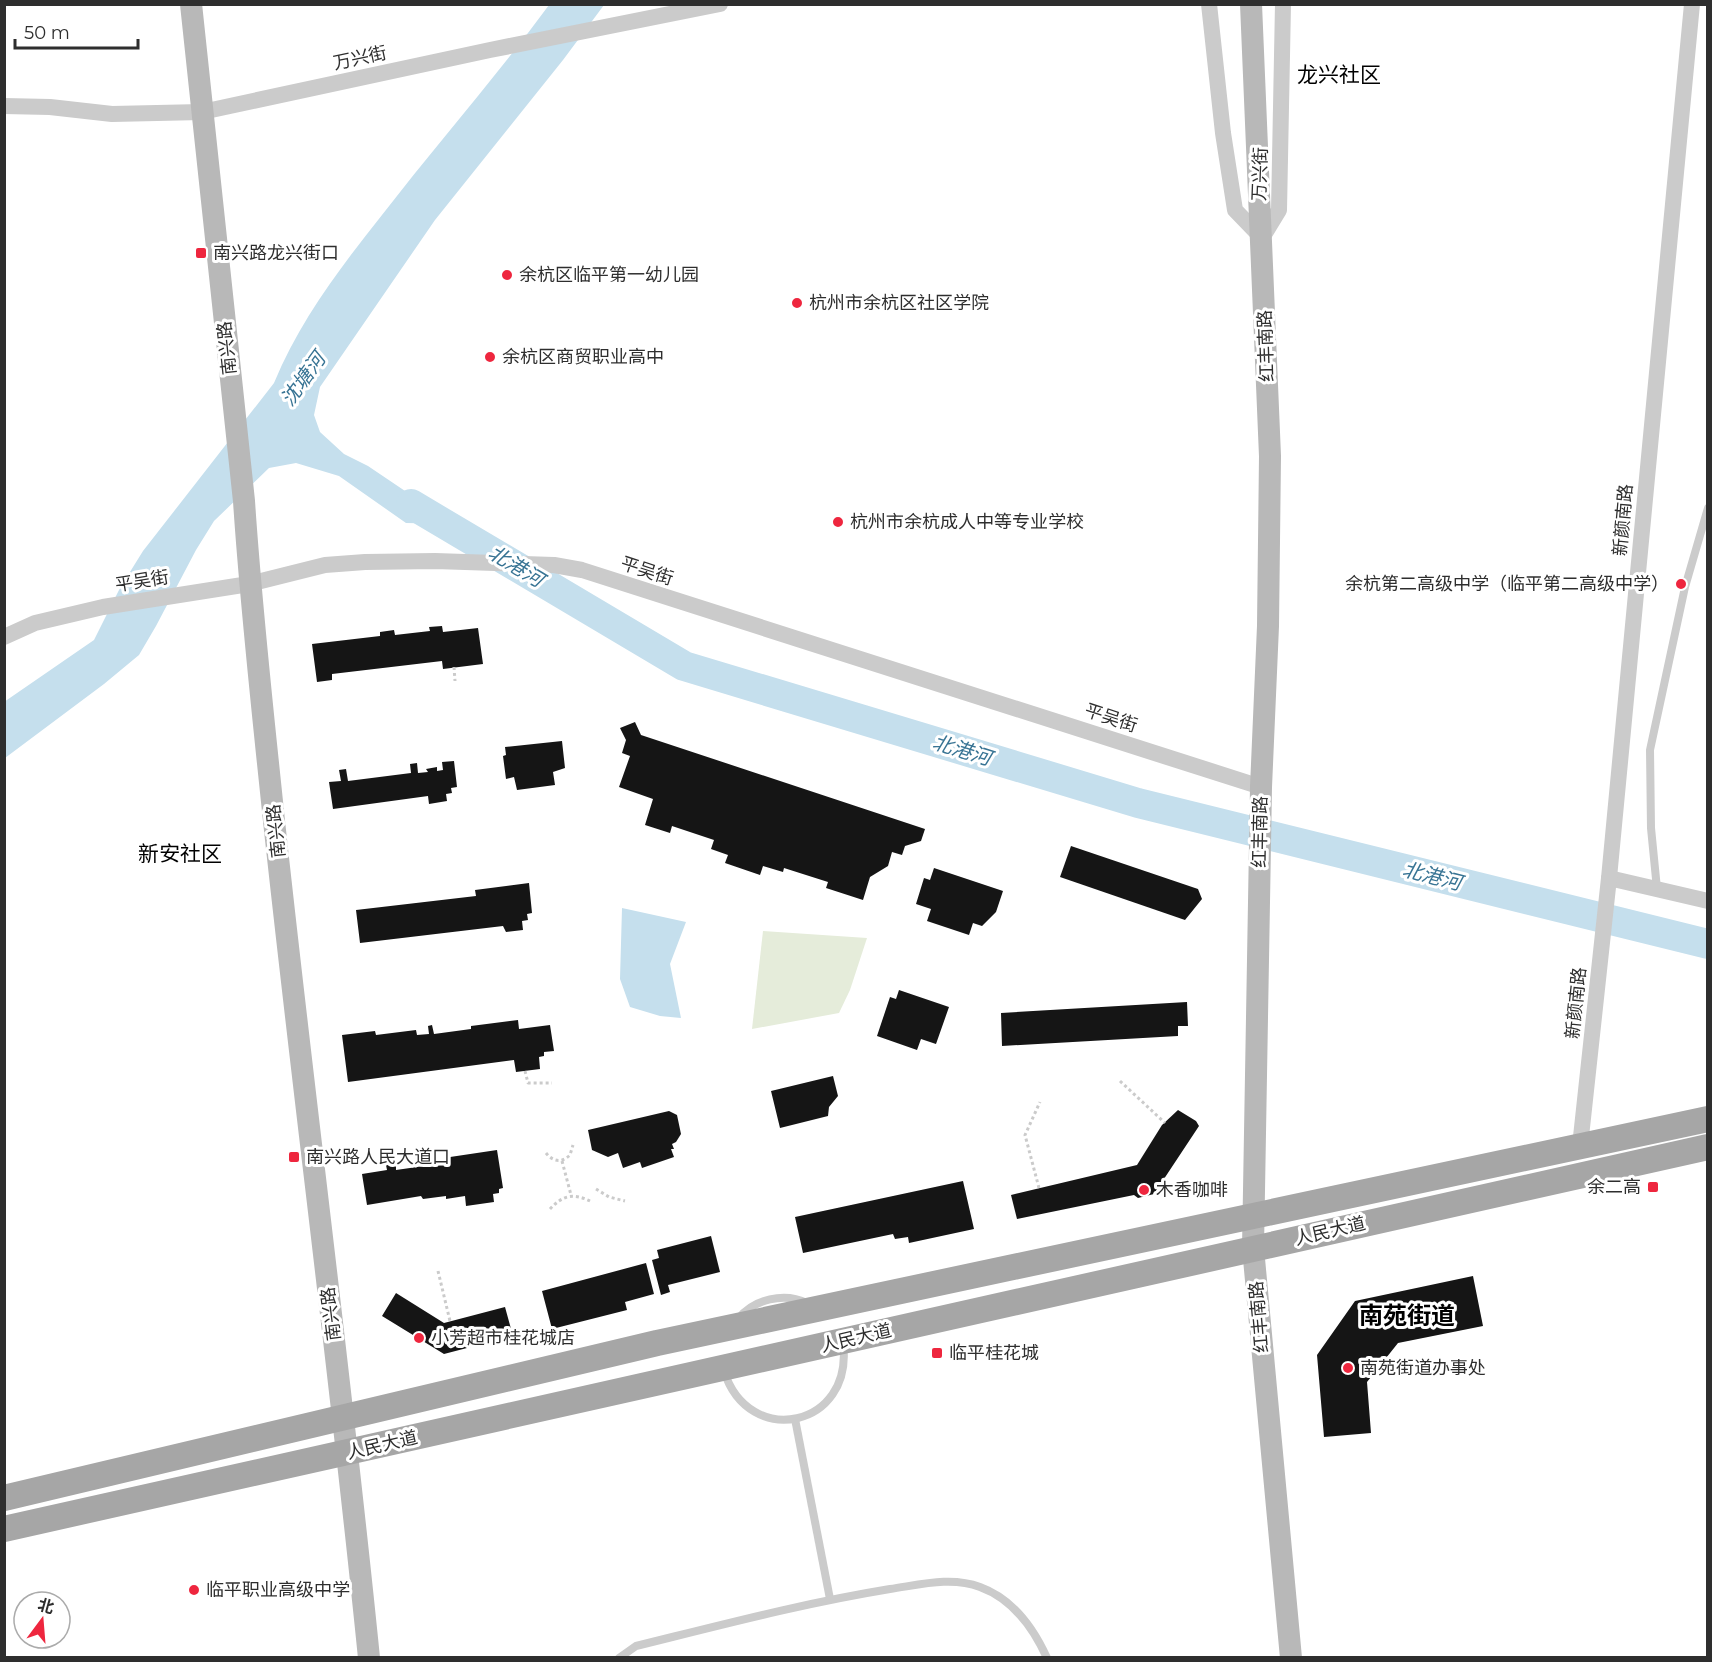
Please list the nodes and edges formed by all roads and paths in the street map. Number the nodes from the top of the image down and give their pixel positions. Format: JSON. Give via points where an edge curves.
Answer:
{"nodes":[{"id":1,"x":191,"y":4,"type":"edge"},
{"id":2,"x":720,"y":4,"type":"edge"},
{"id":3,"x":1209,"y":4,"type":"edge"},
{"id":4,"x":1251,"y":4,"type":"edge"},
{"id":5,"x":1283,"y":4,"type":"edge"},
{"id":6,"x":1692,"y":4,"type":"edge"},
{"id":7,"x":4,"y":106,"type":"edge"},
{"id":8,"x":202,"y":112,"type":"junction"},
{"id":9,"x":1262,"y":238,"type":"junction"},
{"id":10,"x":1707,"y":508,"type":"edge"},
{"id":11,"x":249,"y":584,"type":"junction"},
{"id":12,"x":4,"y":637,"type":"edge"},
{"id":13,"x":454,"y":667,"type":"dead end"},
{"id":14,"x":455,"y":681,"type":"dead end"},
{"id":15,"x":1261,"y":787,"type":"junction"},
{"id":16,"x":1609,"y":879,"type":"junction"},
{"id":17,"x":1657,"y":890,"type":"junction"},
{"id":18,"x":1707,"y":901,"type":"edge"},
{"id":19,"x":525,"y":1071,"type":"dead end"},
{"id":20,"x":1120,"y":1081,"type":"dead end"},
{"id":21,"x":552,"y":1083,"type":"dead end"},
{"id":22,"x":1040,"y":1102,"type":"dead end"},
{"id":23,"x":1707,"y":1119,"type":"edge"},
{"id":24,"x":1165,"y":1123,"type":"dead end"},
{"id":25,"x":573,"y":1145,"type":"dead end"},
{"id":26,"x":1580,"y":1146,"type":"junction"},
{"id":27,"x":1707,"y":1147,"type":"edge"},
{"id":28,"x":546,"y":1153,"type":"dead end"},
{"id":29,"x":562,"y":1161,"type":"junction"},
{"id":30,"x":1039,"y":1188,"type":"dead end"},
{"id":31,"x":596,"y":1189,"type":"dead end"},
{"id":32,"x":571,"y":1195,"type":"junction"},
{"id":33,"x":590,"y":1201,"type":"dead end"},
{"id":34,"x":625,"y":1201,"type":"dead end"},
{"id":35,"x":550,"y":1209,"type":"dead end"},
{"id":36,"x":1253,"y":1216,"type":"junction"},
{"id":37,"x":1253,"y":1248,"type":"junction"},
{"id":38,"x":438,"y":1271,"type":"dead end"},
{"id":39,"x":819,"y":1309,"type":"dead end"},
{"id":40,"x":450,"y":1321,"type":"dead end"},
{"id":41,"x":731,"y":1327,"type":"junction"},
{"id":42,"x":842,"y":1341,"type":"junction"},
{"id":43,"x":723,"y":1368,"type":"junction"},
{"id":44,"x":343,"y":1418,"type":"junction"},
{"id":45,"x":795,"y":1419,"type":"junction"},
{"id":46,"x":349,"y":1453,"type":"junction"},
{"id":47,"x":4,"y":1498,"type":"edge"},
{"id":48,"x":4,"y":1529,"type":"edge"},
{"id":49,"x":830,"y":1599,"type":"junction"},
{"id":50,"x":369,"y":1658,"type":"edge"},
{"id":51,"x":619,"y":1658,"type":"edge"},
{"id":52,"x":1047,"y":1658,"type":"edge"},
{"id":53,"x":1291,"y":1658,"type":"edge"}],
"edges":[{"from":1,"to":8,"type":"street","name":"南兴路"},
{"from":2,"to":8,"type":"street","name":"万兴街"},
{"from":3,"to":9,"type":"street","name":"万兴街","via":[[1222,133],[1235,210]]},
{"from":4,"to":9,"type":"street","name":"红丰南路"},
{"from":5,"to":9,"type":"street","name":"万兴街","via":[[1279,210]]},
{"from":6,"to":16,"type":"street","name":"新颜南路"},
{"from":7,"to":8,"type":"street","name":"万兴街","via":[[112,114]]},
{"from":8,"to":11,"type":"street","name":"南兴路","via":[[244,501]]},
{"from":9,"to":15,"type":"street","name":"红丰南路","via":[[1270,456]]},
{"from":10,"to":17,"type":"lane","via":[[1685,587],[1650,750]]},
{"from":11,"to":12,"type":"street","name":"平吴街","via":[[103,607],[35,622]]},
{"from":11,"to":15,"type":"street","name":"平吴街","via":[[325,565],[365,562],[448,561],[554,565],[582,570]]},
{"from":11,"to":44,"type":"street","name":"南兴路"},
{"from":13,"to":14,"type":"path"},
{"from":15,"to":36,"type":"street","name":"红丰南路"},
{"from":16,"to":17,"type":"street"},
{"from":16,"to":26,"type":"street","name":"新颜南路"},
{"from":17,"to":18,"type":"street"},
{"from":19,"to":21,"type":"path","via":[[528,1083]]},
{"from":20,"to":24,"type":"path"},
{"from":22,"to":30,"type":"path","via":[[1025,1135]]},
{"from":23,"to":26,"type":"main road","name":"人民大道"},
{"from":25,"to":29,"type":"path","via":[[570,1155]]},
{"from":26,"to":36,"type":"main road","name":"人民大道"},
{"from":27,"to":37,"type":"main road","name":"人民大道"},
{"from":28,"to":29,"type":"path","via":[[553,1160]]},
{"from":29,"to":32,"type":"path"},
{"from":31,"to":34,"type":"path"},
{"from":32,"to":33,"type":"path"},
{"from":32,"to":35,"type":"path"},
{"from":36,"to":37,"type":"street","name":"红丰南路"},
{"from":36,"to":41,"type":"main road","name":"人民大道"},
{"from":37,"to":42,"type":"main road","name":"人民大道"},
{"from":37,"to":53,"type":"street","name":"红丰南路"},
{"from":38,"to":40,"type":"path"},
{"from":39,"to":41,"type":"lane","via":[[800,1300],[770,1299],[743,1313]]},
{"from":41,"to":44,"type":"main road","name":"人民大道"},
{"from":42,"to":43,"type":"main road","name":"人民大道"},
{"from":42,"to":45,"type":"lane","via":[[845,1361],[841,1381],[830,1399],[814,1412]]},
{"from":43,"to":45,"type":"lane","via":[[729,1387],[757,1414]]},
{"from":43,"to":46,"type":"main road","name":"人民大道"},
{"from":44,"to":46,"type":"street","name":"南兴路"},
{"from":44,"to":47,"type":"main road","name":"人民大道"},
{"from":45,"to":49,"type":"lane"},
{"from":46,"to":48,"type":"main road","name":"人民大道"},
{"from":46,"to":50,"type":"street","name":"南兴路"},
{"from":49,"to":51,"type":"lane","via":[[636,1646]]},
{"from":49,"to":52,"type":"lane","via":[[935,1582],[963,1582],[993,1593],[1020,1613]]}]}
